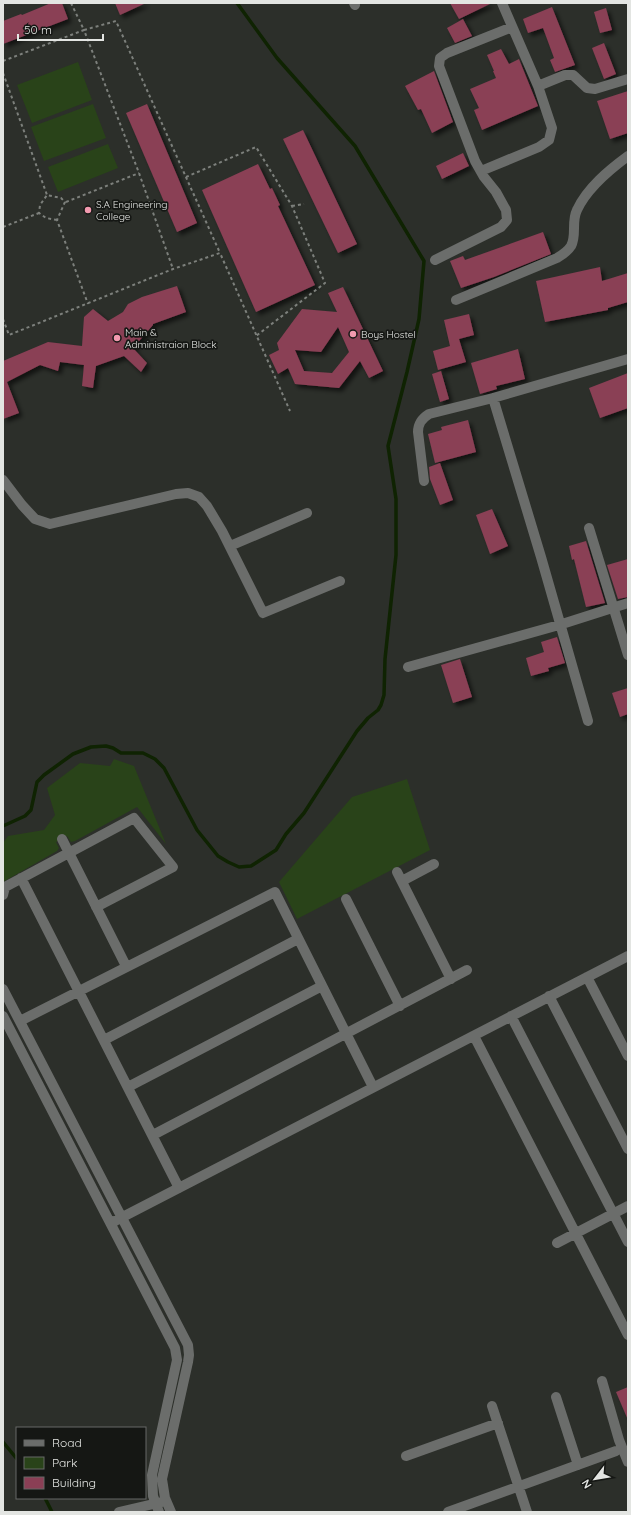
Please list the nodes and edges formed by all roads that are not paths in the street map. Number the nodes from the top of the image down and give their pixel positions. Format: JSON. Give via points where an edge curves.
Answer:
{"nodes":[{"id":1,"x":502,"y":3,"type":"edge"},
{"id":2,"x":512,"y":27,"type":"junction"},
{"id":3,"x":628,"y":80,"type":"edge"},
{"id":4,"x":538,"y":86,"type":"junction"},
{"id":5,"x":628,"y":156,"type":"edge"},
{"id":6,"x":481,"y":171,"type":"junction"},
{"id":7,"x":435,"y":260,"type":"dead end"},
{"id":8,"x":456,"y":300,"type":"dead end"},
{"id":9,"x":628,"y":359,"type":"edge"},
{"id":10,"x":493,"y":398,"type":"junction"},
{"id":11,"x":3,"y":480,"type":"edge"},
{"id":12,"x":424,"y":481,"type":"dead end"},
{"id":13,"x":307,"y":513,"type":"dead end"},
{"id":14,"x":589,"y":528,"type":"dead end"},
{"id":15,"x":230,"y":546,"type":"junction"},
{"id":16,"x":340,"y":581,"type":"dead end"},
{"id":17,"x":628,"y":603,"type":"edge"},
{"id":18,"x":613,"y":608,"type":"junction"},
{"id":19,"x":559,"y":625,"type":"junction"},
{"id":20,"x":628,"y":655,"type":"edge"},
{"id":21,"x":408,"y":667,"type":"dead end"},
{"id":22,"x":588,"y":721,"type":"dead end"},
{"id":23,"x":62,"y":839,"type":"dead end"},
{"id":24,"x":69,"y":853,"type":"junction"},
{"id":25,"x":434,"y":864,"type":"dead end"},
{"id":26,"x":21,"y":878,"type":"junction"},
{"id":27,"x":3,"y":895,"type":"edge"},
{"id":28,"x":346,"y":899,"type":"dead end"},
{"id":29,"x":96,"y":907,"type":"junction"},
{"id":30,"x":298,"y":939,"type":"junction"},
{"id":31,"x":627,"y":958,"type":"edge"},
{"id":32,"x":126,"y":966,"type":"junction"},
{"id":33,"x":467,"y":970,"type":"dead end"},
{"id":34,"x":587,"y":977,"type":"junction"},
{"id":35,"x":451,"y":979,"type":"junction"},
{"id":36,"x":322,"y":986,"type":"junction"},
{"id":37,"x":3,"y":989,"type":"edge"},
{"id":38,"x":78,"y":990,"type":"junction"},
{"id":39,"x":549,"y":996,"type":"junction"},
{"id":40,"x":400,"y":1006,"type":"junction"},
{"id":41,"x":3,"y":1016,"type":"edge"},
{"id":42,"x":511,"y":1016,"type":"junction"},
{"id":43,"x":20,"y":1020,"type":"junction"},
{"id":44,"x":346,"y":1034,"type":"junction"},
{"id":45,"x":474,"y":1036,"type":"junction"},
{"id":46,"x":104,"y":1040,"type":"junction"},
{"id":47,"x":628,"y":1056,"type":"edge"},
{"id":48,"x":128,"y":1087,"type":"junction"},
{"id":49,"x":373,"y":1087,"type":"junction"},
{"id":50,"x":153,"y":1135,"type":"junction"},
{"id":51,"x":628,"y":1149,"type":"edge"},
{"id":52,"x":180,"y":1188,"type":"junction"},
{"id":53,"x":628,"y":1206,"type":"edge"},
{"id":54,"x":614,"y":1213,"type":"junction"},
{"id":55,"x":122,"y":1218,"type":"junction"},
{"id":56,"x":111,"y":1223,"type":"junction"},
{"id":57,"x":576,"y":1233,"type":"junction"},
{"id":58,"x":628,"y":1242,"type":"edge"},
{"id":59,"x":558,"y":1243,"type":"dead end"},
{"id":60,"x":628,"y":1335,"type":"edge"},
{"id":61,"x":602,"y":1381,"type":"dead end"},
{"id":62,"x":556,"y":1397,"type":"dead end"},
{"id":63,"x":492,"y":1406,"type":"dead end"},
{"id":64,"x":498,"y":1423,"type":"junction"},
{"id":65,"x":616,"y":1451,"type":"dead end"},
{"id":66,"x":406,"y":1456,"type":"dead end"},
{"id":67,"x":628,"y":1462,"type":"edge"},
{"id":68,"x":578,"y":1465,"type":"junction"},
{"id":69,"x":519,"y":1487,"type":"junction"},
{"id":70,"x":167,"y":1501,"type":"junction"},
{"id":71,"x":157,"y":1508,"type":"edge"},
{"id":72,"x":119,"y":1512,"type":"edge"},
{"id":73,"x":171,"y":1512,"type":"edge"},
{"id":74,"x":448,"y":1512,"type":"edge"},
{"id":75,"x":527,"y":1512,"type":"edge"}],
"edges":[{"from":1,"to":2,"type":"street"},
{"from":2,"to":4,"type":"street"},
{"from":2,"to":6,"type":"street","via":[[446,53],[440,58],[439,66]]},
{"from":3,"to":4,"type":"street","via":[[594,89],[587,88],[573,75],[565,75]]},
{"from":4,"to":6,"type":"street","via":[[552,128],[549,140],[539,147]]},
{"from":5,"to":8,"type":"street","via":[[611,168],[587,193],[577,209],[573,222],[574,239],[565,253]]},
{"from":6,"to":7,"type":"street","via":[[506,210],[507,220],[501,227]]},
{"from":9,"to":10,"type":"street"},
{"from":10,"to":12,"type":"street","via":[[429,414],[423,418],[418,426],[418,432]]},
{"from":10,"to":19,"type":"street"},
{"from":11,"to":15,"type":"street","via":[[35,519],[50,524],[188,493],[199,497]]},
{"from":13,"to":15,"type":"street"},
{"from":14,"to":18,"type":"street"},
{"from":15,"to":16,"type":"street","via":[[263,613]]},
{"from":17,"to":18,"type":"street"},
{"from":18,"to":19,"type":"street"},
{"from":18,"to":20,"type":"street"},
{"from":19,"to":21,"type":"street"},
{"from":19,"to":22,"type":"street"},
{"from":23,"to":24,"type":"street"},
{"from":24,"to":26,"type":"street"},
{"from":24,"to":29,"type":"street"},
{"from":24,"to":29,"type":"street","via":[[134,818],[173,867]]},
{"from":25,"to":35,"type":"street","via":[[400,876]]},
{"from":26,"to":27,"type":"street","via":[[5,887]]},
{"from":26,"to":38,"type":"street"},
{"from":28,"to":40,"type":"street"},
{"from":29,"to":32,"type":"street"},
{"from":30,"to":32,"type":"street","via":[[274,892]]},
{"from":30,"to":36,"type":"street"},
{"from":30,"to":46,"type":"street"},
{"from":31,"to":34,"type":"street"},
{"from":32,"to":38,"type":"street"},
{"from":33,"to":35,"type":"street"},
{"from":34,"to":39,"type":"street"},
{"from":34,"to":47,"type":"street"},
{"from":35,"to":40,"type":"street"},
{"from":36,"to":44,"type":"street"},
{"from":36,"to":48,"type":"street"},
{"from":37,"to":43,"type":"street"},
{"from":38,"to":43,"type":"street"},
{"from":38,"to":46,"type":"street"},
{"from":39,"to":42,"type":"street"},
{"from":39,"to":51,"type":"street"},
{"from":40,"to":44,"type":"street"},
{"from":41,"to":56,"type":"street"},
{"from":42,"to":45,"type":"street"},
{"from":42,"to":54,"type":"street"},
{"from":43,"to":55,"type":"street"},
{"from":44,"to":49,"type":"street"},
{"from":44,"to":50,"type":"street"},
{"from":45,"to":49,"type":"street"},
{"from":45,"to":57,"type":"street"},
{"from":46,"to":48,"type":"street"},
{"from":48,"to":50,"type":"street"},
{"from":49,"to":52,"type":"street"},
{"from":50,"to":52,"type":"street"},
{"from":52,"to":55,"type":"street"},
{"from":53,"to":54,"type":"street"},
{"from":54,"to":57,"type":"street"},
{"from":54,"to":58,"type":"street"},
{"from":55,"to":56,"type":"street"},
{"from":55,"to":70,"type":"street","via":[[189,1349],[163,1473],[163,1488]]},
{"from":56,"to":71,"type":"street","via":[[170,1335],[177,1354],[153,1466],[152,1485]]},
{"from":57,"to":59,"type":"street"},
{"from":57,"to":60,"type":"street"},
{"from":61,"to":67,"type":"street"},
{"from":62,"to":68,"type":"street"},
{"from":63,"to":64,"type":"street"},
{"from":64,"to":66,"type":"street"},
{"from":64,"to":69,"type":"street"},
{"from":65,"to":68,"type":"street"},
{"from":68,"to":69,"type":"street"},
{"from":69,"to":74,"type":"street"},
{"from":69,"to":75,"type":"street"},
{"from":70,"to":71,"type":"street"},
{"from":70,"to":73,"type":"street"},
{"from":71,"to":72,"type":"street"}]}
